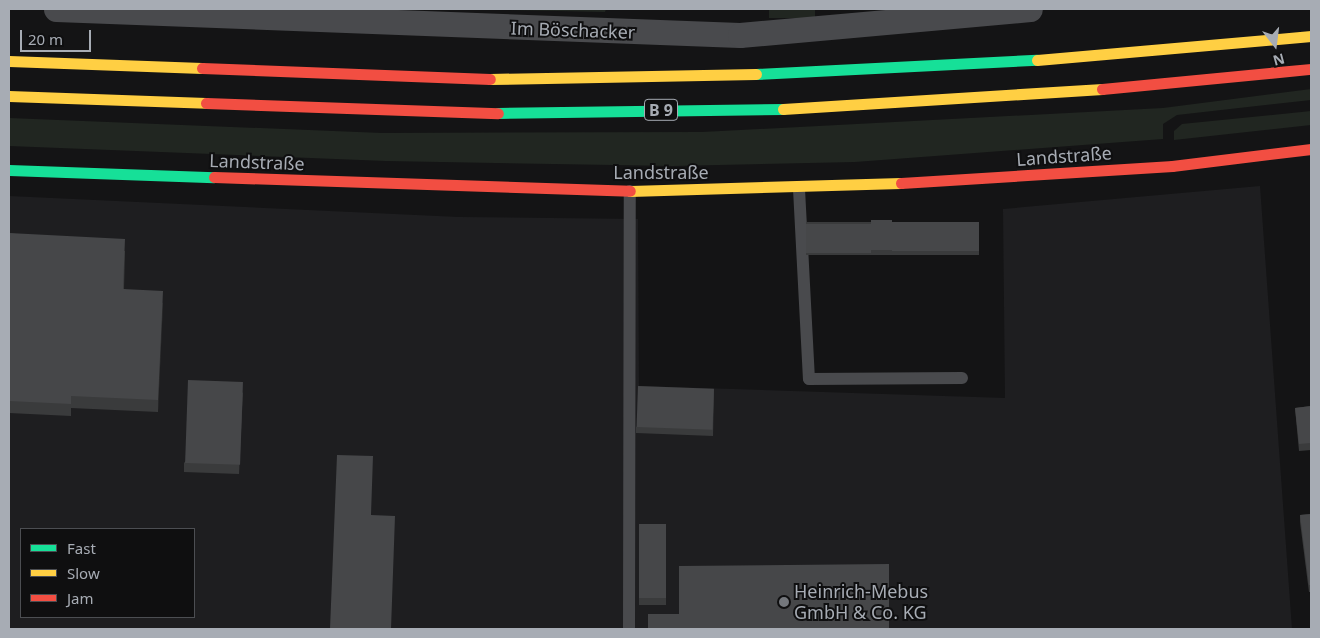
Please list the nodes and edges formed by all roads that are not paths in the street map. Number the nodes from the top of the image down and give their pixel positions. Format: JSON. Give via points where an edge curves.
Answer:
{"nodes":[{"id":1,"x":56,"y":9,"type":"edge"},
{"id":2,"x":1030,"y":9,"type":"edge"},
{"id":3,"x":115,"y":10,"type":"edge"},
{"id":4,"x":1311,"y":36,"type":"edge"},
{"id":5,"x":9,"y":62,"type":"edge"},
{"id":6,"x":1311,"y":69,"type":"edge"},
{"id":7,"x":9,"y":96,"type":"edge"},
{"id":8,"x":1311,"y":149,"type":"edge"},
{"id":9,"x":9,"y":170,"type":"edge"},
{"id":10,"x":799,"y":189,"type":"junction"},
{"id":11,"x":630,"y":190,"type":"junction"},
{"id":12,"x":962,"y":378,"type":"dead end"},
{"id":13,"x":630,"y":629,"type":"edge"}],
"edges":[{"from":1,"to":3,"type":"street","name":"Im Böschacker"},
{"from":2,"to":3,"type":"street","name":"Im Böschacker","via":[[740,35]]},
{"from":4,"to":5,"type":"main road","number":"B 9","via":[[1100,56],[785,74],[483,79]]},
{"from":6,"to":7,"type":"main road","number":"B 9","via":[[1109,89],[789,109],[485,112],[189,106]]},
{"from":8,"to":10,"type":"main road","name":"Landstraße","via":[[1172,166]]},
{"from":9,"to":11,"type":"main road","name":"Landstraße"},
{"from":10,"to":11,"type":"main road","name":"Landstraße"},
{"from":10,"to":12,"type":"lane","via":[[809,379]]},
{"from":11,"to":13,"type":"lane"}]}
